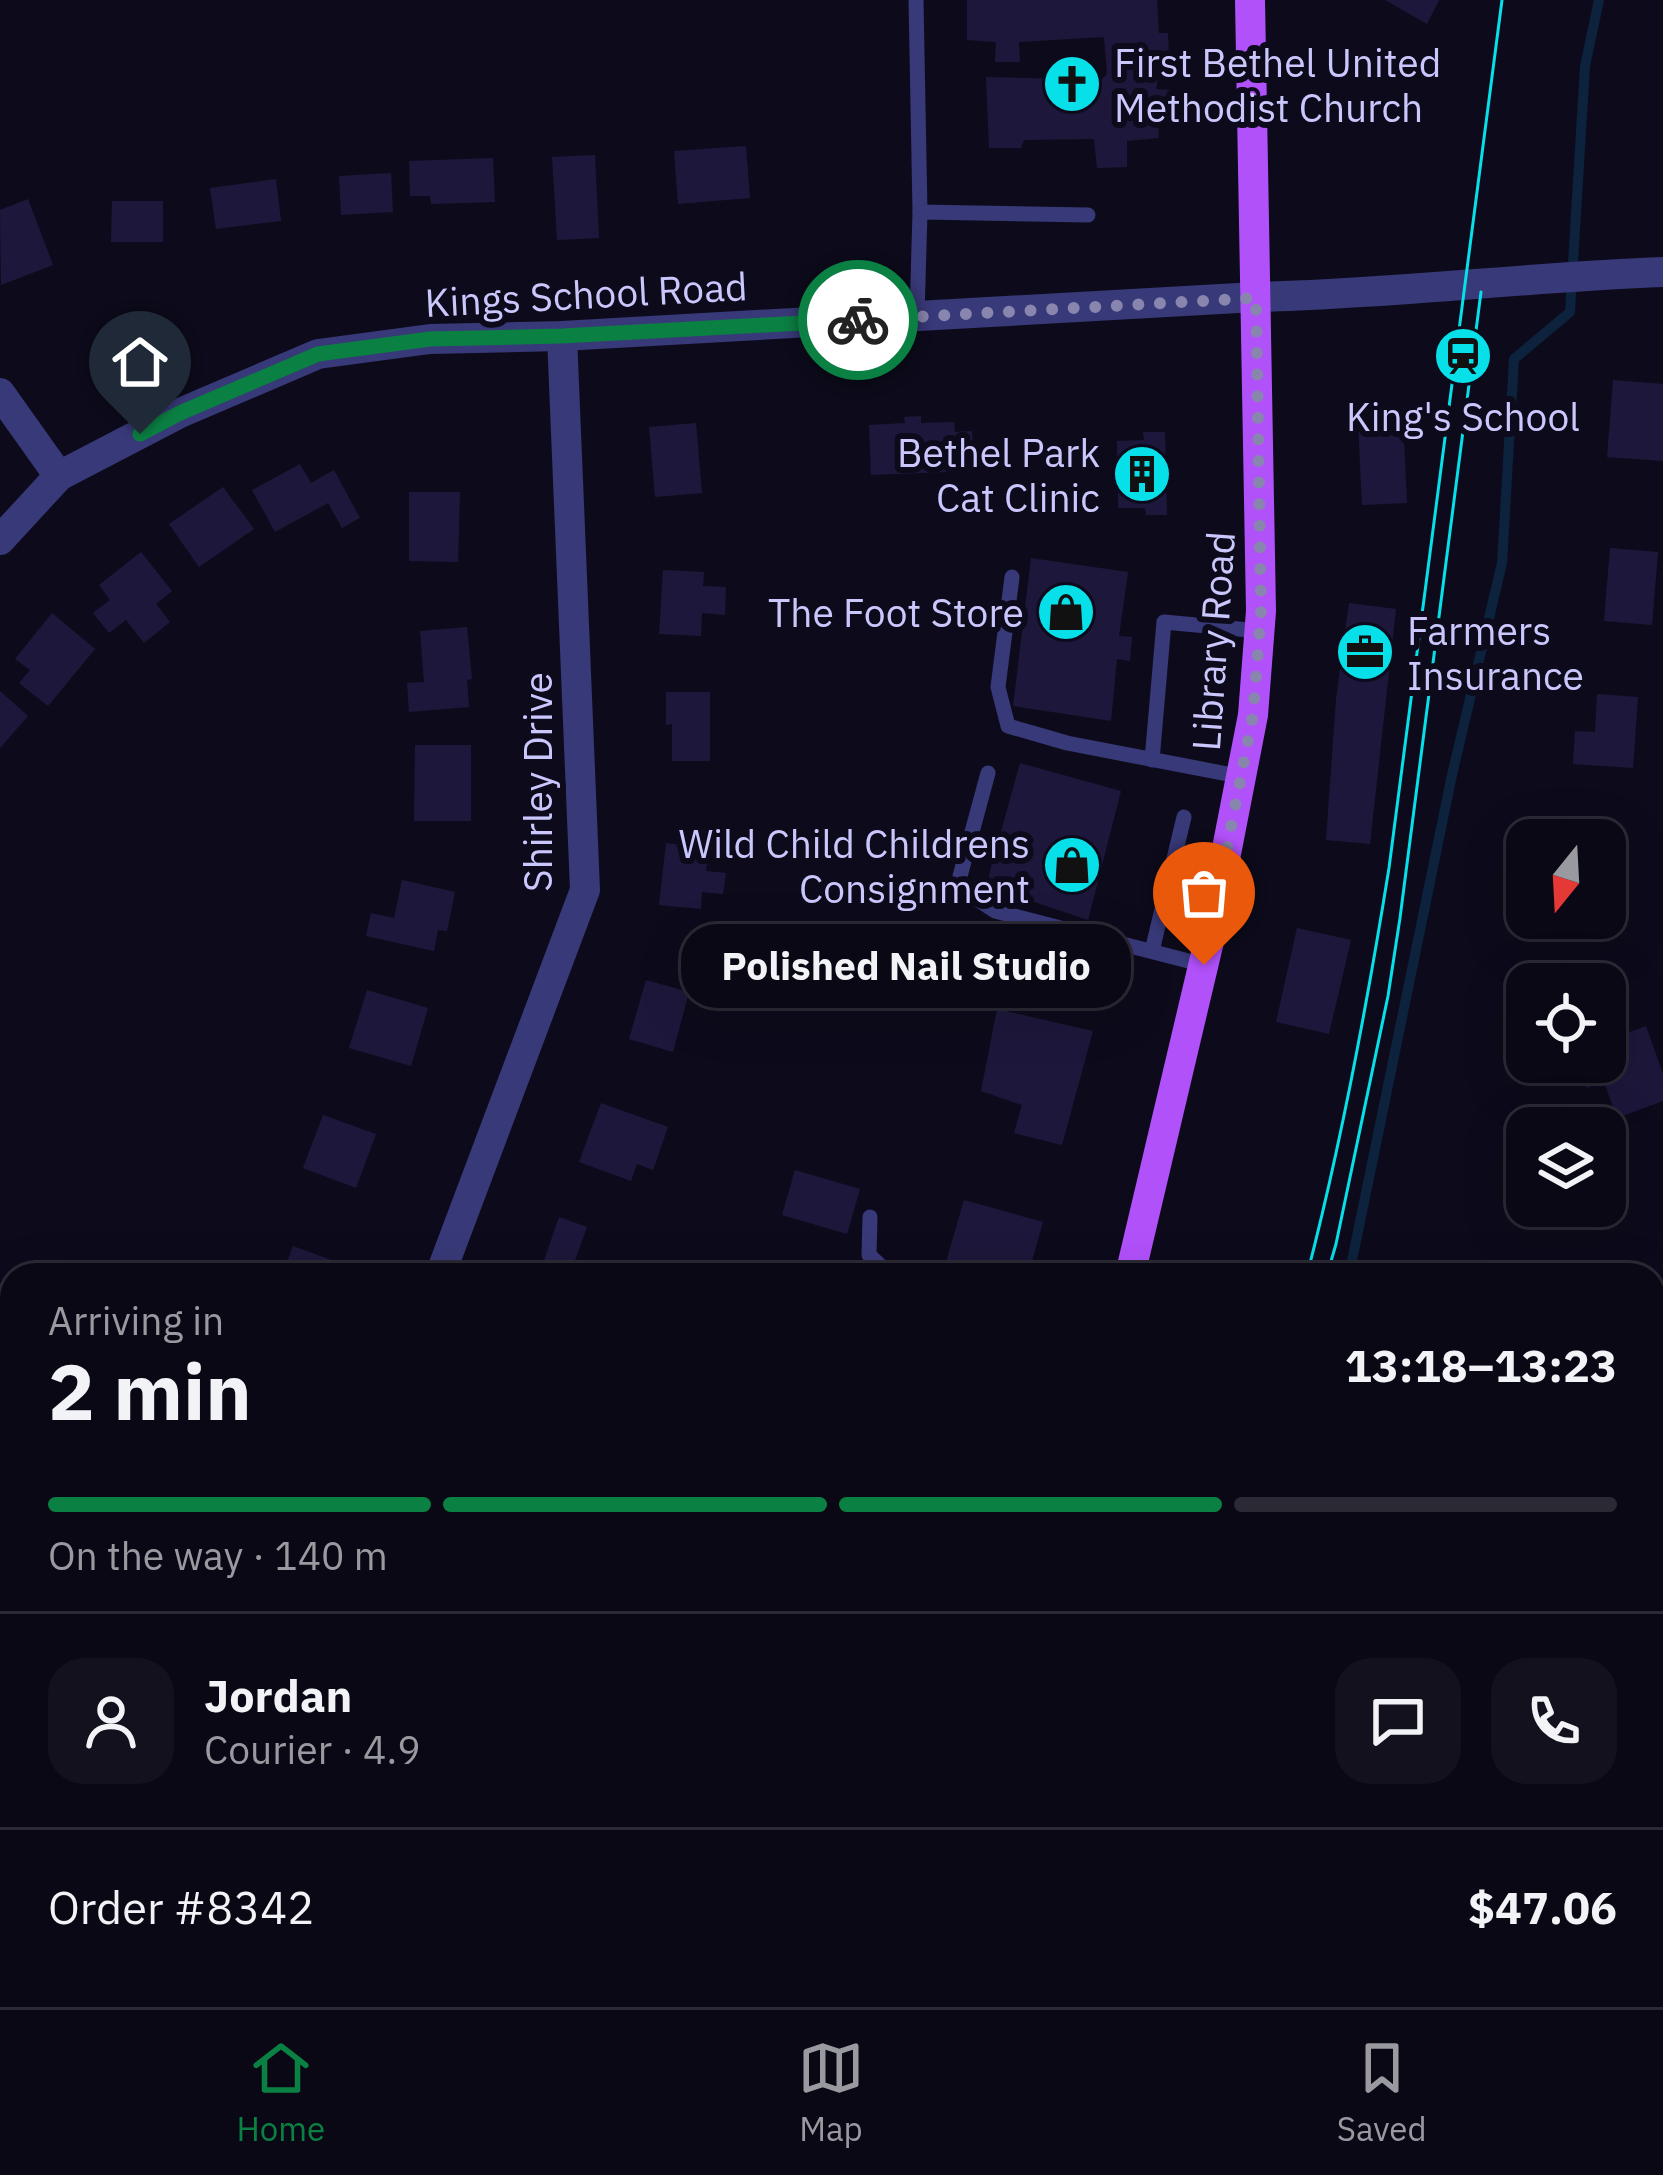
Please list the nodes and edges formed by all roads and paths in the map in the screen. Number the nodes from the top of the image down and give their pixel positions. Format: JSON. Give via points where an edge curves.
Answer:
{"nodes":[{"id":1,"x":916,"y":0,"type":"edge"},
{"id":2,"x":1250,"y":0,"type":"edge"},
{"id":3,"x":920,"y":212,"type":"junction"},
{"id":4,"x":1088,"y":215,"type":"dead end"},
{"id":5,"x":1663,"y":272,"type":"edge"},
{"id":6,"x":1256,"y":298,"type":"junction"},
{"id":7,"x":917,"y":316,"type":"junction"},
{"id":8,"x":562,"y":336,"type":"junction"},
{"id":9,"x":0,"y":393,"type":"edge"},
{"id":10,"x":59,"y":476,"type":"junction"},
{"id":11,"x":0,"y":540,"type":"edge"},
{"id":12,"x":1012,"y":577,"type":"dead end"},
{"id":13,"x":1260,"y":632,"type":"junction"},
{"id":14,"x":1152,"y":760,"type":"junction"},
{"id":15,"x":988,"y":773,"type":"dead end"},
{"id":16,"x":1243,"y":777,"type":"junction"},
{"id":17,"x":1184,"y":817,"type":"dead end"},
{"id":18,"x":1152,"y":951,"type":"junction"},
{"id":19,"x":1204,"y":965,"type":"junction"},
{"id":20,"x":870,"y":1217,"type":"dead end"},
{"id":21,"x":445,"y":1263,"type":"edge"},
{"id":22,"x":877,"y":1263,"type":"edge"},
{"id":23,"x":1133,"y":1263,"type":"edge"}],
"edges":[{"from":1,"to":3,"type":"lane"},
{"from":2,"to":6,"type":"main road","name":"Library Road"},
{"from":3,"to":4,"type":"lane"},
{"from":3,"to":7,"type":"lane"},
{"from":5,"to":6,"type":"street","name":"Kings School Road"},
{"from":6,"to":7,"type":"street","name":"Kings School Road"},
{"from":6,"to":13,"type":"main road","name":"Library Road"},
{"from":7,"to":8,"type":"street","name":"Kings School Road"},
{"from":8,"to":10,"type":"street","name":"Kings School Road","via":[[430,339],[318,354]]},
{"from":8,"to":21,"type":"street","name":"Shirley Drive","via":[[585,890]]},
{"from":9,"to":10,"type":"street"},
{"from":10,"to":11,"type":"street","name":"Kings School Road"},
{"from":12,"to":14,"type":"lane","via":[[998,687],[1008,726]]},
{"from":13,"to":14,"type":"lane","via":[[1164,622]]},
{"from":13,"to":16,"type":"main road","name":"Library Road"},
{"from":14,"to":16,"type":"lane"},
{"from":15,"to":18,"type":"lane","via":[[959,880],[971,895],[995,911]]},
{"from":16,"to":19,"type":"main road","name":"Library Road"},
{"from":17,"to":18,"type":"lane"},
{"from":18,"to":19,"type":"lane"},
{"from":19,"to":23,"type":"main road","name":"Library Road"},
{"from":20,"to":22,"type":"lane","via":[[869,1255]]}]}
